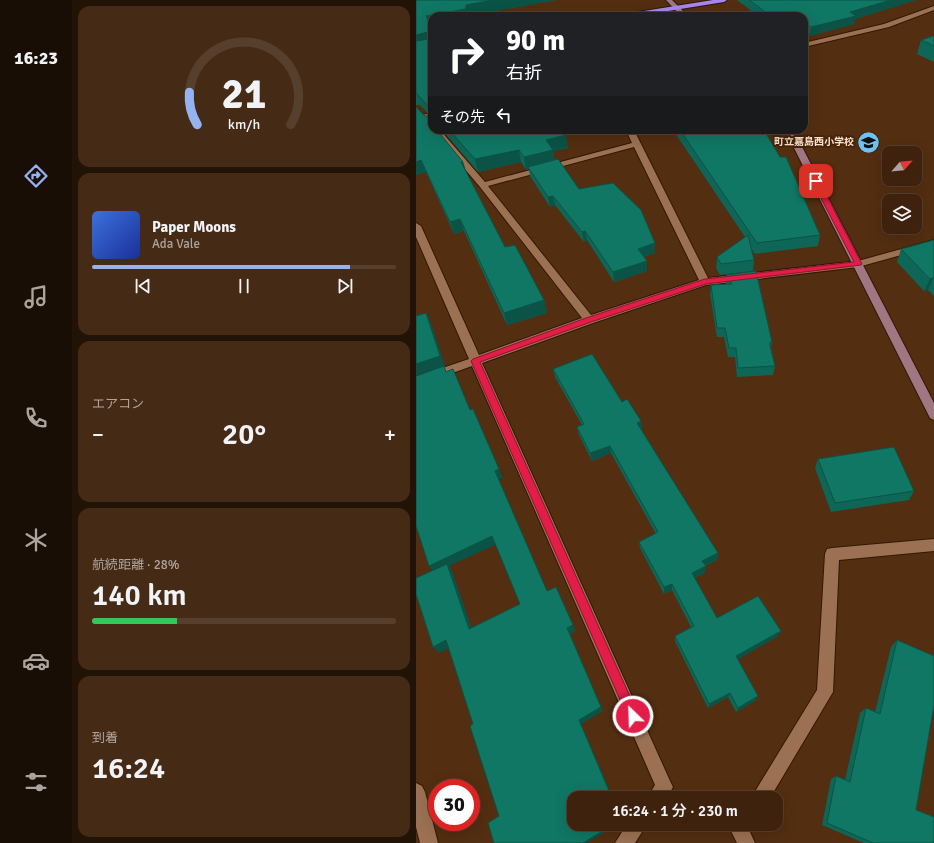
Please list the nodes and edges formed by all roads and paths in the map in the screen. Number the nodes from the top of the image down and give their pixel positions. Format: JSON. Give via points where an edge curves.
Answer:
{"nodes":[{"id":1,"x":669,"y":0,"type":"edge"},
{"id":2,"x":724,"y":0,"type":"edge"},
{"id":3,"x":677,"y":8,"type":"junction"},
{"id":4,"x":934,"y":8,"type":"edge"},
{"id":5,"x":651,"y":12,"type":"edge"},
{"id":6,"x":682,"y":12,"type":"edge"},
{"id":7,"x":808,"y":44,"type":"edge"},
{"id":8,"x":416,"y":108,"type":"edge"},
{"id":9,"x":424,"y":116,"type":"edge"},
{"id":10,"x":439,"y":134,"type":"edge"},
{"id":11,"x":632,"y":134,"type":"edge"},
{"id":12,"x":790,"y":134,"type":"edge"},
{"id":13,"x":637,"y":144,"type":"junction"},
{"id":14,"x":483,"y":185,"type":"junction"},
{"id":15,"x":416,"y":226,"type":"edge"},
{"id":16,"x":934,"y":243,"type":"edge"},
{"id":17,"x":858,"y":264,"type":"junction"},
{"id":18,"x":705,"y":282,"type":"junction"},
{"id":19,"x":589,"y":320,"type":"junction"},
{"id":20,"x":476,"y":361,"type":"junction"},
{"id":21,"x":416,"y":382,"type":"edge"},
{"id":22,"x":934,"y":415,"type":"edge"},
{"id":23,"x":934,"y":545,"type":"edge"},
{"id":24,"x":661,"y":791,"type":"edge"},
{"id":25,"x":764,"y":791,"type":"edge"},
{"id":26,"x":416,"y":792,"type":"edge"},
{"id":27,"x":633,"y":831,"type":"edge"},
{"id":28,"x":740,"y":831,"type":"edge"},
{"id":29,"x":429,"y":843,"type":"edge"},
{"id":30,"x":624,"y":843,"type":"edge"},
{"id":31,"x":746,"y":843,"type":"edge"}],
"edges":[{"from":1,"to":3,"type":"street"},
{"from":2,"to":3,"type":"highway"},
{"from":3,"to":5,"type":"highway"},
{"from":3,"to":6,"type":"street"},
{"from":4,"to":7,"type":"street","via":[[917,16]]},
{"from":8,"to":9,"type":"street"},
{"from":10,"to":14,"type":"street"},
{"from":11,"to":13,"type":"street"},
{"from":12,"to":17,"type":"street"},
{"from":13,"to":14,"type":"street"},
{"from":13,"to":18,"type":"street"},
{"from":14,"to":19,"type":"street"},
{"from":15,"to":20,"type":"street"},
{"from":16,"to":17,"type":"street"},
{"from":17,"to":18,"type":"street"},
{"from":17,"to":22,"type":"street"},
{"from":18,"to":19,"type":"street"},
{"from":19,"to":20,"type":"street"},
{"from":20,"to":21,"type":"street"},
{"from":20,"to":24,"type":"street","via":[[664,787]]},
{"from":23,"to":25,"type":"street","via":[[832,554],[825,692]]},
{"from":26,"to":29,"type":"street"},
{"from":27,"to":30,"type":"street"},
{"from":28,"to":31,"type":"street"}]}
